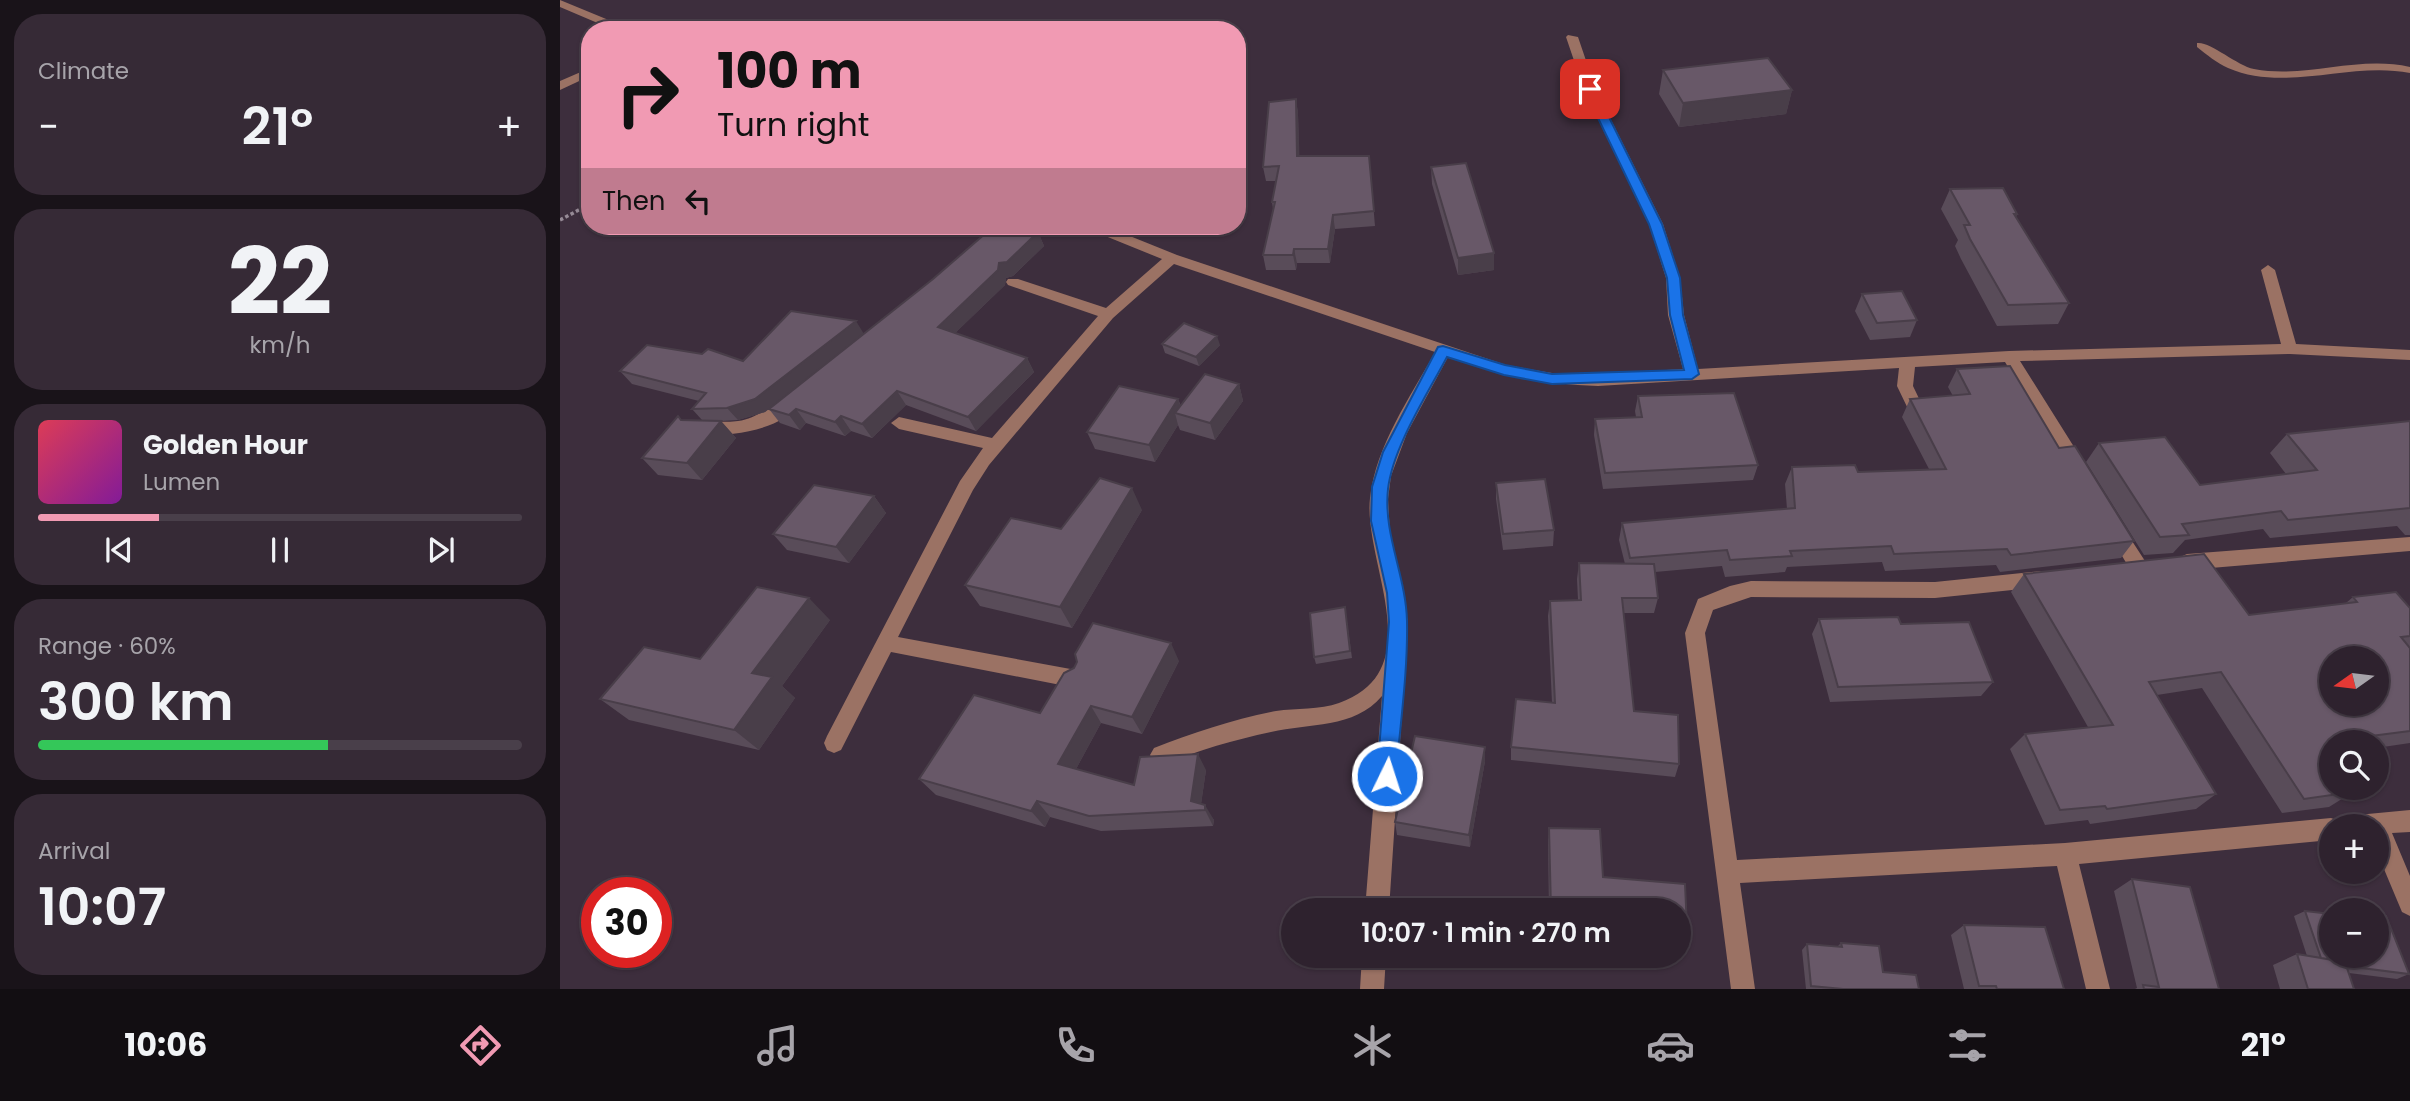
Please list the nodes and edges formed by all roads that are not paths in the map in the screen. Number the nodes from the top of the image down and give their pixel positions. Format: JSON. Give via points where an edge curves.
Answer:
{"nodes":[{"id":1,"x":560,"y":4,"type":"edge"},
{"id":2,"x":602,"y":21,"type":"edge"},
{"id":3,"x":1572,"y":37,"type":"dead end"},
{"id":4,"x":2201,"y":45,"type":"dead end"},
{"id":5,"x":2410,"y":71,"type":"edge"},
{"id":6,"x":581,"y":76,"type":"edge"},
{"id":7,"x":560,"y":86,"type":"edge"},
{"id":8,"x":1115,"y":235,"type":"edge"},
{"id":9,"x":1172,"y":258,"type":"junction"},
{"id":10,"x":2268,"y":270,"type":"dead end"},
{"id":11,"x":1013,"y":282,"type":"dead end"},
{"id":12,"x":1108,"y":314,"type":"junction"},
{"id":13,"x":2290,"y":349,"type":"junction"},
{"id":14,"x":1443,"y":351,"type":"junction"},
{"id":15,"x":2410,"y":355,"type":"edge"},
{"id":16,"x":2009,"y":356,"type":"junction"},
{"id":17,"x":1909,"y":362,"type":"junction"},
{"id":18,"x":1692,"y":374,"type":"junction"},
{"id":19,"x":802,"y":396,"type":"edge"},
{"id":20,"x":1916,"y":409,"type":"edge"},
{"id":21,"x":899,"y":423,"type":"dead end"},
{"id":22,"x":702,"y":430,"type":"edge"},
{"id":23,"x":996,"y":445,"type":"junction"},
{"id":24,"x":2088,"y":484,"type":"edge"},
{"id":25,"x":2109,"y":519,"type":"edge"},
{"id":26,"x":2410,"y":544,"type":"edge"},
{"id":27,"x":2151,"y":565,"type":"junction"},
{"id":28,"x":2111,"y":569,"type":"edge"},
{"id":29,"x":2059,"y":576,"type":"edge"},
{"id":30,"x":886,"y":643,"type":"junction"},
{"id":31,"x":1394,"y":670,"type":"junction"},
{"id":32,"x":1076,"y":678,"type":"edge"},
{"id":33,"x":834,"y":743,"type":"dead end"},
{"id":34,"x":1161,"y":754,"type":"edge"},
{"id":35,"x":2410,"y":821,"type":"edge"},
{"id":36,"x":2389,"y":823,"type":"edge"},
{"id":37,"x":2319,"y":830,"type":"edge"},
{"id":38,"x":2065,"y":854,"type":"junction"},
{"id":39,"x":2389,"y":865,"type":"edge"},
{"id":40,"x":1728,"y":872,"type":"junction"},
{"id":41,"x":1378,"y":898,"type":"edge"},
{"id":42,"x":2410,"y":904,"type":"edge"},
{"id":43,"x":1373,"y":968,"type":"edge"},
{"id":44,"x":1372,"y":989,"type":"edge"},
{"id":45,"x":1742,"y":989,"type":"edge"},
{"id":46,"x":2098,"y":989,"type":"edge"}],
"edges":[{"from":1,"to":2,"type":"street"},
{"from":3,"to":18,"type":"street","via":[[1590,89],[1656,224],[1673,278],[1676,315]]},
{"from":4,"to":5,"type":"street","via":[[2233,66],[2255,72],[2363,67]]},
{"from":6,"to":7,"type":"street"},
{"from":8,"to":9,"type":"street"},
{"from":9,"to":12,"type":"street"},
{"from":9,"to":14,"type":"street"},
{"from":10,"to":13,"type":"street"},
{"from":11,"to":12,"type":"street"},
{"from":12,"to":23,"type":"street"},
{"from":13,"to":15,"type":"street"},
{"from":13,"to":16,"type":"street"},
{"from":14,"to":18,"type":"street","via":[[1552,379]]},
{"from":14,"to":31,"type":"street","via":[[1391,452],[1380,487],[1379,521],[1397,602]]},
{"from":16,"to":17,"type":"street"},
{"from":16,"to":24,"type":"street"},
{"from":17,"to":18,"type":"street"},
{"from":17,"to":20,"type":"street","via":[[1903,376],[1905,391]]},
{"from":19,"to":22,"type":"street","via":[[772,418],[738,429]]},
{"from":21,"to":23,"type":"street"},
{"from":23,"to":30,"type":"street","via":[[966,486]]},
{"from":25,"to":27,"type":"street"},
{"from":26,"to":27,"type":"street"},
{"from":27,"to":28,"type":"street"},
{"from":29,"to":40,"type":"street","via":[[1935,590],[1751,589],[1705,605],[1695,634]]},
{"from":30,"to":32,"type":"street"},
{"from":30,"to":33,"type":"street"},
{"from":31,"to":34,"type":"street","via":[[1370,696],[1342,712],[1275,721]]},
{"from":31,"to":41,"type":"street"},
{"from":35,"to":36,"type":"street"},
{"from":37,"to":38,"type":"street"},
{"from":38,"to":40,"type":"street"},
{"from":38,"to":46,"type":"street"},
{"from":39,"to":42,"type":"street"},
{"from":40,"to":45,"type":"street"},
{"from":43,"to":44,"type":"street"}]}
